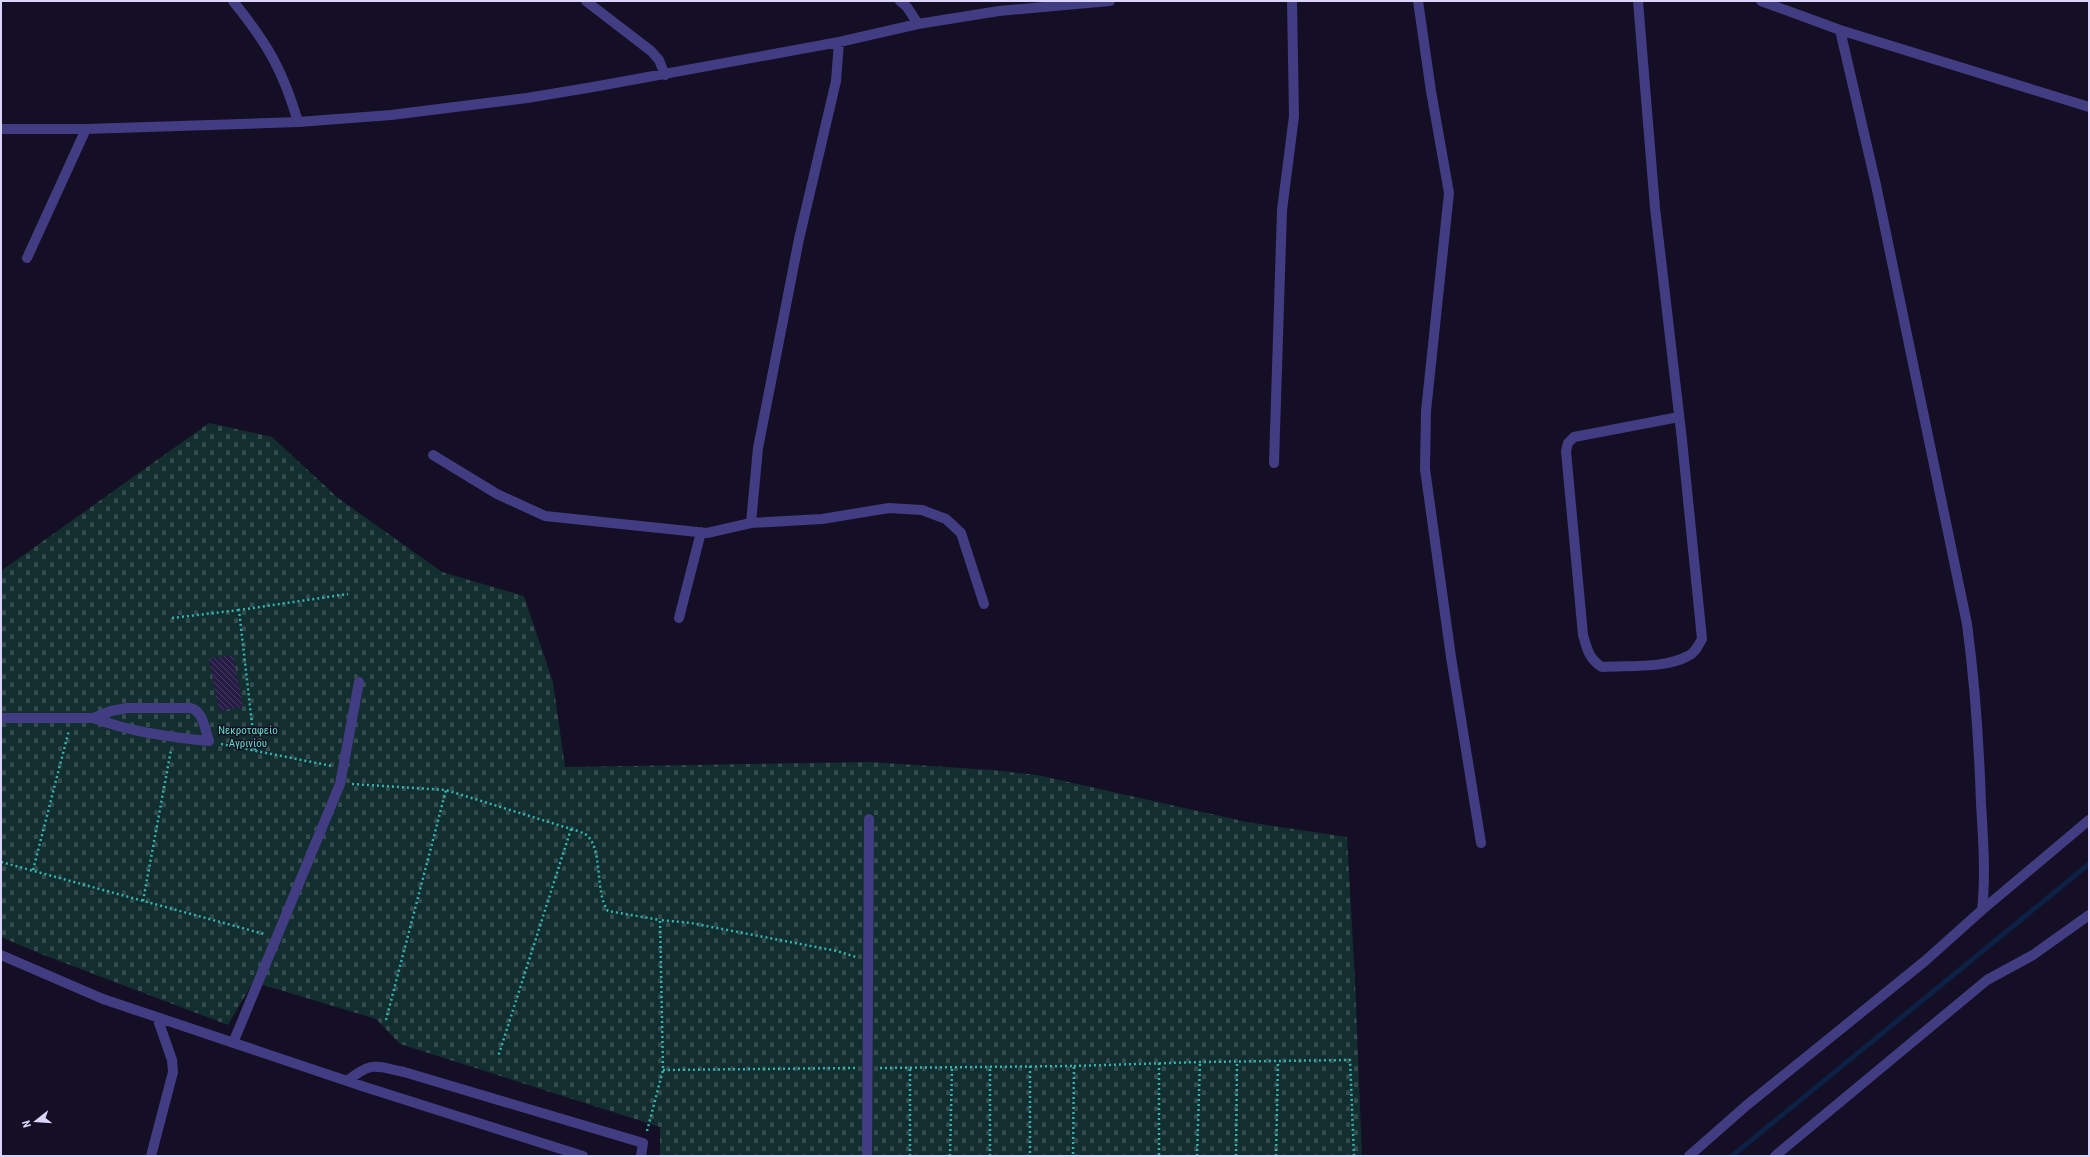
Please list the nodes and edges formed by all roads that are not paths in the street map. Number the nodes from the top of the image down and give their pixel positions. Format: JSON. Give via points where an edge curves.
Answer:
{"nodes":[{"id":1,"x":233,"y":1,"type":"edge"},
{"id":2,"x":586,"y":1,"type":"edge"},
{"id":3,"x":900,"y":1,"type":"edge"},
{"id":4,"x":1110,"y":1,"type":"edge"},
{"id":5,"x":1292,"y":1,"type":"edge"},
{"id":6,"x":1418,"y":1,"type":"edge"},
{"id":7,"x":1638,"y":1,"type":"edge"},
{"id":8,"x":1762,"y":1,"type":"edge"},
{"id":9,"x":918,"y":24,"type":"junction"},
{"id":10,"x":1840,"y":30,"type":"junction"},
{"id":11,"x":839,"y":42,"type":"junction"},
{"id":12,"x":665,"y":75,"type":"junction"},
{"id":13,"x":2089,"y":107,"type":"edge"},
{"id":14,"x":298,"y":122,"type":"junction"},
{"id":15,"x":1,"y":129,"type":"edge"},
{"id":16,"x":86,"y":129,"type":"junction"},
{"id":17,"x":27,"y":258,"type":"dead end"},
{"id":18,"x":1679,"y":418,"type":"junction"},
{"id":19,"x":433,"y":455,"type":"dead end"},
{"id":20,"x":1274,"y":463,"type":"dead end"},
{"id":21,"x":751,"y":523,"type":"junction"},
{"id":22,"x":701,"y":532,"type":"junction"},
{"id":23,"x":984,"y":604,"type":"dead end"},
{"id":24,"x":679,"y":618,"type":"dead end"},
{"id":25,"x":359,"y":682,"type":"dead end"},
{"id":26,"x":1,"y":718,"type":"edge"},
{"id":27,"x":93,"y":718,"type":"junction"},
{"id":28,"x":869,"y":819,"type":"dead end"},
{"id":29,"x":2089,"y":820,"type":"edge"},
{"id":30,"x":1481,"y":843,"type":"dead end"},
{"id":31,"x":1982,"y":910,"type":"junction"},
{"id":32,"x":2089,"y":915,"type":"edge"},
{"id":33,"x":1,"y":955,"type":"edge"},
{"id":34,"x":157,"y":1017,"type":"junction"},
{"id":35,"x":233,"y":1043,"type":"junction"},
{"id":36,"x":347,"y":1081,"type":"junction"},
{"id":37,"x":152,"y":1156,"type":"edge"},
{"id":38,"x":583,"y":1156,"type":"edge"},
{"id":39,"x":641,"y":1156,"type":"edge"},
{"id":40,"x":867,"y":1156,"type":"edge"},
{"id":41,"x":1689,"y":1156,"type":"edge"},
{"id":42,"x":1775,"y":1156,"type":"edge"}],
"edges":[{"from":1,"to":14,"type":"street","via":[[275,60],[290,94]]},
{"from":2,"to":12,"type":"street","via":[[651,51]]},
{"from":3,"to":9,"type":"street"},
{"from":4,"to":9,"type":"street","via":[[1000,12]]},
{"from":5,"to":20,"type":"street","via":[[1294,116],[1282,210]]},
{"from":6,"to":30,"type":"street","via":[[1449,193],[1426,411],[1425,469],[1451,657]]},
{"from":7,"to":18,"type":"street","via":[[1655,208]]},
{"from":8,"to":10,"type":"street"},
{"from":9,"to":11,"type":"street"},
{"from":10,"to":13,"type":"street"},
{"from":10,"to":31,"type":"street","via":[[1876,185],[1967,624],[1979,744],[1984,858]]},
{"from":11,"to":12,"type":"street","via":[[775,52]]},
{"from":11,"to":21,"type":"street","via":[[836,81],[799,239],[758,448]]},
{"from":12,"to":14,"type":"street","via":[[527,98]]},
{"from":14,"to":16,"type":"street"},
{"from":15,"to":16,"type":"street"},
{"from":16,"to":17,"type":"street"},
{"from":18,"to":18,"type":"street","via":[[1702,639],[1697,649],[1689,656],[1665,663],[1602,667],[1588,654],[1583,635],[1566,451],[1568,443],[1574,437]]},
{"from":19,"to":22,"type":"street","via":[[497,494],[545,516]]},
{"from":21,"to":22,"type":"street","via":[[715,532]]},
{"from":21,"to":23,"type":"street","via":[[814,520],[899,507],[934,513],[952,522],[961,533]]},
{"from":22,"to":24,"type":"street"},
{"from":25,"to":35,"type":"street","via":[[340,784]]},
{"from":26,"to":27,"type":"street"},
{"from":27,"to":27,"type":"street","via":[[127,708],[190,708],[199,713],[209,741],[173,738],[127,729]]},
{"from":28,"to":40,"type":"street"},
{"from":29,"to":31,"type":"street"},
{"from":31,"to":41,"type":"street"},
{"from":32,"to":42,"type":"street","via":[[2033,955],[1987,980]]},
{"from":33,"to":34,"type":"street","via":[[102,999]]},
{"from":34,"to":35,"type":"street"},
{"from":34,"to":37,"type":"street","via":[[172,1060],[173,1072]]},
{"from":35,"to":36,"type":"street"},
{"from":36,"to":38,"type":"street"},
{"from":36,"to":39,"type":"street","via":[[367,1066],[404,1072],[643,1143]]}]}
